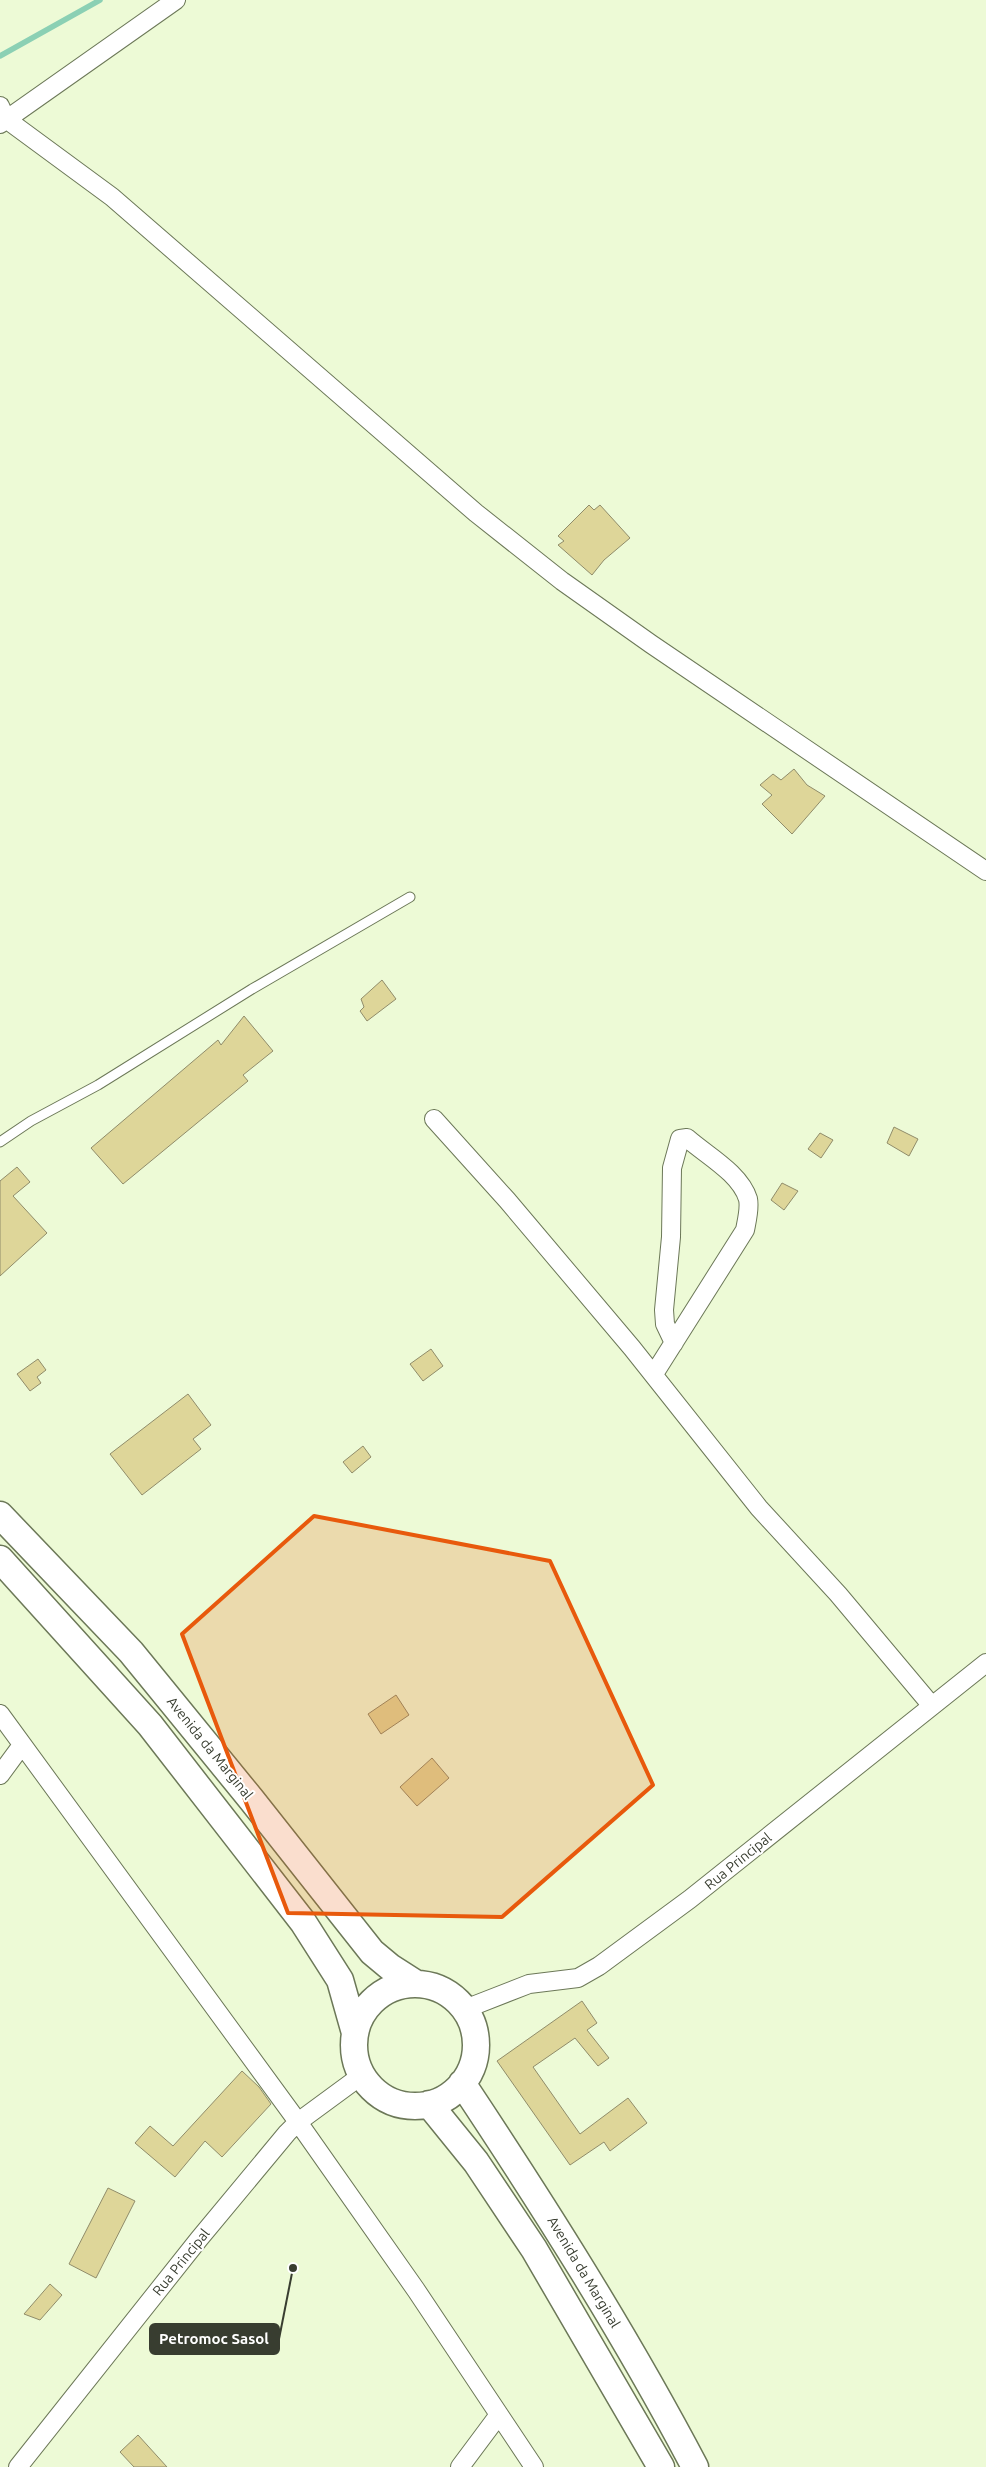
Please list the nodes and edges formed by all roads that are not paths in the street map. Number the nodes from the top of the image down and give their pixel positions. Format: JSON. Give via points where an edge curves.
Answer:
{"nodes":[{"id":1,"x":176,"y":0,"type":"edge"},
{"id":2,"x":2,"y":116,"type":"edge"},
{"id":3,"x":986,"y":871,"type":"edge"},
{"id":4,"x":410,"y":897,"type":"dead end"},
{"id":5,"x":434,"y":1119,"type":"dead end"},
{"id":6,"x":0,"y":1142,"type":"edge"},
{"id":7,"x":674,"y":1343,"type":"junction"},
{"id":8,"x":654,"y":1374,"type":"junction"},
{"id":9,"x":0,"y":1515,"type":"edge"},
{"id":10,"x":0,"y":1559,"type":"edge"},
{"id":11,"x":986,"y":1663,"type":"edge"},
{"id":12,"x":932,"y":1706,"type":"junction"},
{"id":13,"x":0,"y":1714,"type":"edge"},
{"id":14,"x":22,"y":1745,"type":"junction"},
{"id":15,"x":0,"y":1775,"type":"edge"},
{"id":16,"x":415,"y":1983,"type":"junction"},
{"id":17,"x":465,"y":2010,"type":"junction"},
{"id":18,"x":355,"y":2033,"type":"junction"},
{"id":19,"x":362,"y":2075,"type":"junction"},
{"id":20,"x":462,"y":2083,"type":"junction"},
{"id":21,"x":429,"y":2104,"type":"junction"},
{"id":22,"x":298,"y":2122,"type":"junction"},
{"id":23,"x":498,"y":2416,"type":"junction"},
{"id":24,"x":18,"y":2467,"type":"edge"},
{"id":25,"x":460,"y":2467,"type":"edge"},
{"id":26,"x":534,"y":2467,"type":"edge"},
{"id":27,"x":661,"y":2467,"type":"edge"},
{"id":28,"x":695,"y":2467,"type":"edge"}],
"edges":[{"from":1,"to":2,"type":"street"},
{"from":2,"to":3,"type":"street","via":[[112,197],[476,513],[562,581]]},
{"from":4,"to":6,"type":"lane"},
{"from":5,"to":8,"type":"street"},
{"from":7,"to":7,"type":"street","via":[[745,1230],[748,1215],[748,1200],[742,1185],[686,1138],[680,1139],[672,1168],[671,1236],[664,1310],[665,1324]]},
{"from":7,"to":8,"type":"street"},
{"from":8,"to":12,"type":"street","via":[[759,1508],[838,1594]]},
{"from":9,"to":16,"type":"main road","name":"Avenida da Marginal","via":[[131,1652],[372,1952]]},
{"from":10,"to":18,"type":"main road","via":[[150,1725],[303,1922],[340,1980]]},
{"from":11,"to":12,"type":"street","name":"Rua Principal"},
{"from":12,"to":17,"type":"street","name":"Rua Principal","via":[[690,1899],[599,1966],[578,1978],[529,1984]]},
{"from":13,"to":14,"type":"street"},
{"from":14,"to":15,"type":"street"},
{"from":14,"to":22,"type":"street"},
{"from":16,"to":17,"type":"main road","via":[[434,1986],[452,1996]]},
{"from":16,"to":18,"type":"main road","via":[[395,1987],[376,1998],[362,2014]]},
{"from":17,"to":20,"type":"main road","via":[[472,2023],[476,2047],[471,2070]]},
{"from":18,"to":19,"type":"main road","via":[[355,2055]]},
{"from":19,"to":21,"type":"main road","via":[[374,2090],[390,2101],[410,2106]]},
{"from":19,"to":22,"type":"street","name":"Rua Principal"},
{"from":20,"to":21,"type":"main road","via":[[448,2096]]},
{"from":20,"to":28,"type":"main road","name":"Avenida da Marginal","via":[[556,2225],[651,2384]]},
{"from":21,"to":27,"type":"main road","via":[[476,2162],[534,2249]]},
{"from":22,"to":23,"type":"street","via":[[416,2290]]},
{"from":22,"to":24,"type":"street","name":"Rua Principal","via":[[198,2239]]},
{"from":23,"to":25,"type":"street"},
{"from":23,"to":26,"type":"street"}]}
